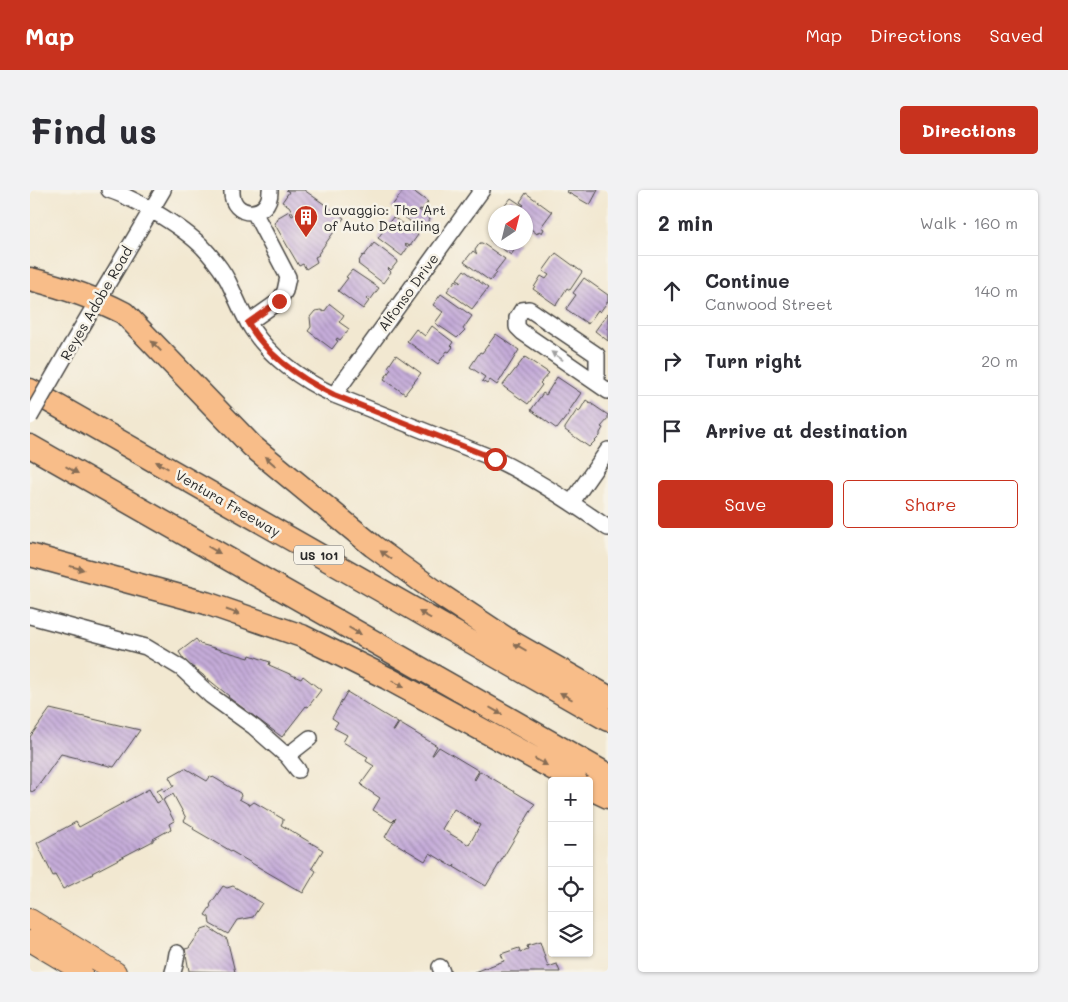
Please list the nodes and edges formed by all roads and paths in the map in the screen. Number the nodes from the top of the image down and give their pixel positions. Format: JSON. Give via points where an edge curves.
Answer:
{"nodes":[{"id":1,"x":109,"y":190,"type":"edge"},
{"id":2,"x":163,"y":190,"type":"edge"},
{"id":3,"x":232,"y":190,"type":"edge"},
{"id":4,"x":270,"y":190,"type":"edge"},
{"id":5,"x":482,"y":190,"type":"edge"},
{"id":6,"x":150,"y":211,"type":"junction"},
{"id":7,"x":254,"y":212,"type":"junction"},
{"id":8,"x":30,"y":279,"type":"edge"},
{"id":9,"x":98,"y":299,"type":"junction"},
{"id":10,"x":248,"y":323,"type":"junction"},
{"id":11,"x":603,"y":387,"type":"edge"},
{"id":12,"x":30,"y":390,"type":"edge"},
{"id":13,"x":334,"y":395,"type":"junction"},
{"id":14,"x":30,"y":417,"type":"edge"},
{"id":15,"x":30,"y":446,"type":"edge"},
{"id":16,"x":608,"y":450,"type":"edge"},
{"id":17,"x":572,"y":502,"type":"junction"},
{"id":18,"x":608,"y":528,"type":"edge"},
{"id":19,"x":30,"y":555,"type":"edge"},
{"id":20,"x":30,"y":616,"type":"edge"},
{"id":21,"x":608,"y":697,"type":"edge"},
{"id":22,"x":608,"y":720,"type":"edge"},
{"id":23,"x":310,"y":738,"type":"dead end"},
{"id":24,"x":287,"y":756,"type":"junction"},
{"id":25,"x":298,"y":770,"type":"dead end"},
{"id":26,"x":608,"y":775,"type":"edge"},
{"id":27,"x":569,"y":777,"type":"edge"},
{"id":28,"x":593,"y":790,"type":"edge"},
{"id":29,"x":608,"y":798,"type":"edge"},
{"id":30,"x":30,"y":919,"type":"edge"},
{"id":31,"x":30,"y":941,"type":"edge"},
{"id":32,"x":177,"y":952,"type":"dead end"},
{"id":33,"x":82,"y":972,"type":"edge"},
{"id":34,"x":116,"y":972,"type":"edge"},
{"id":35,"x":173,"y":972,"type":"edge"}],
"edges":[{"from":1,"to":6,"type":"street"},
{"from":2,"to":6,"type":"street","name":"Reyes Adobe Road"},
{"from":3,"to":7,"type":"street","via":[[236,206]]},
{"from":4,"to":7,"type":"street","via":[[265,206]]},
{"from":5,"to":13,"type":"street","name":"Alfonso Drive"},
{"from":6,"to":9,"type":"street","name":"Reyes Adobe Road"},
{"from":6,"to":10,"type":"street","via":[[188,234],[208,252],[227,279]]},
{"from":7,"to":10,"type":"street","via":[[288,277],[279,301]]},
{"from":8,"to":9,"type":"highway"},
{"from":9,"to":14,"type":"street","name":"Reyes Adobe Road","bridge":true},
{"from":21,"to":9,"type":"highway","one_way":true,"via":[[510,641],[373,546],[252,446],[124,313]]},
{"from":10,"to":13,"type":"street","via":[[284,364],[310,384]]},
{"from":11,"to":11,"type":"street","one_way":true,"via":[[517,327],[517,318],[522,310],[529,309],[597,355]]},
{"from":22,"to":12,"type":"highway","name":"Ventura Freeway","number":"US 101","one_way":true},
{"from":13,"to":17,"type":"street","via":[[495,459]]},
{"from":15,"to":26,"type":"highway","one_way":true},
{"from":16,"to":17,"type":"street"},
{"from":17,"to":18,"type":"street"},
{"from":19,"to":27,"type":"highway","one_way":true,"via":[[206,603],[302,636],[387,678]]},
{"from":20,"to":24,"type":"street","via":[[146,647],[181,668]]},
{"from":23,"to":24,"type":"street"},
{"from":24,"to":25,"type":"street"},
{"from":28,"to":29,"type":"highway"},
{"from":30,"to":34,"type":"main road"},
{"from":31,"to":33,"type":"main road"},
{"from":32,"to":35,"type":"street"}]}
